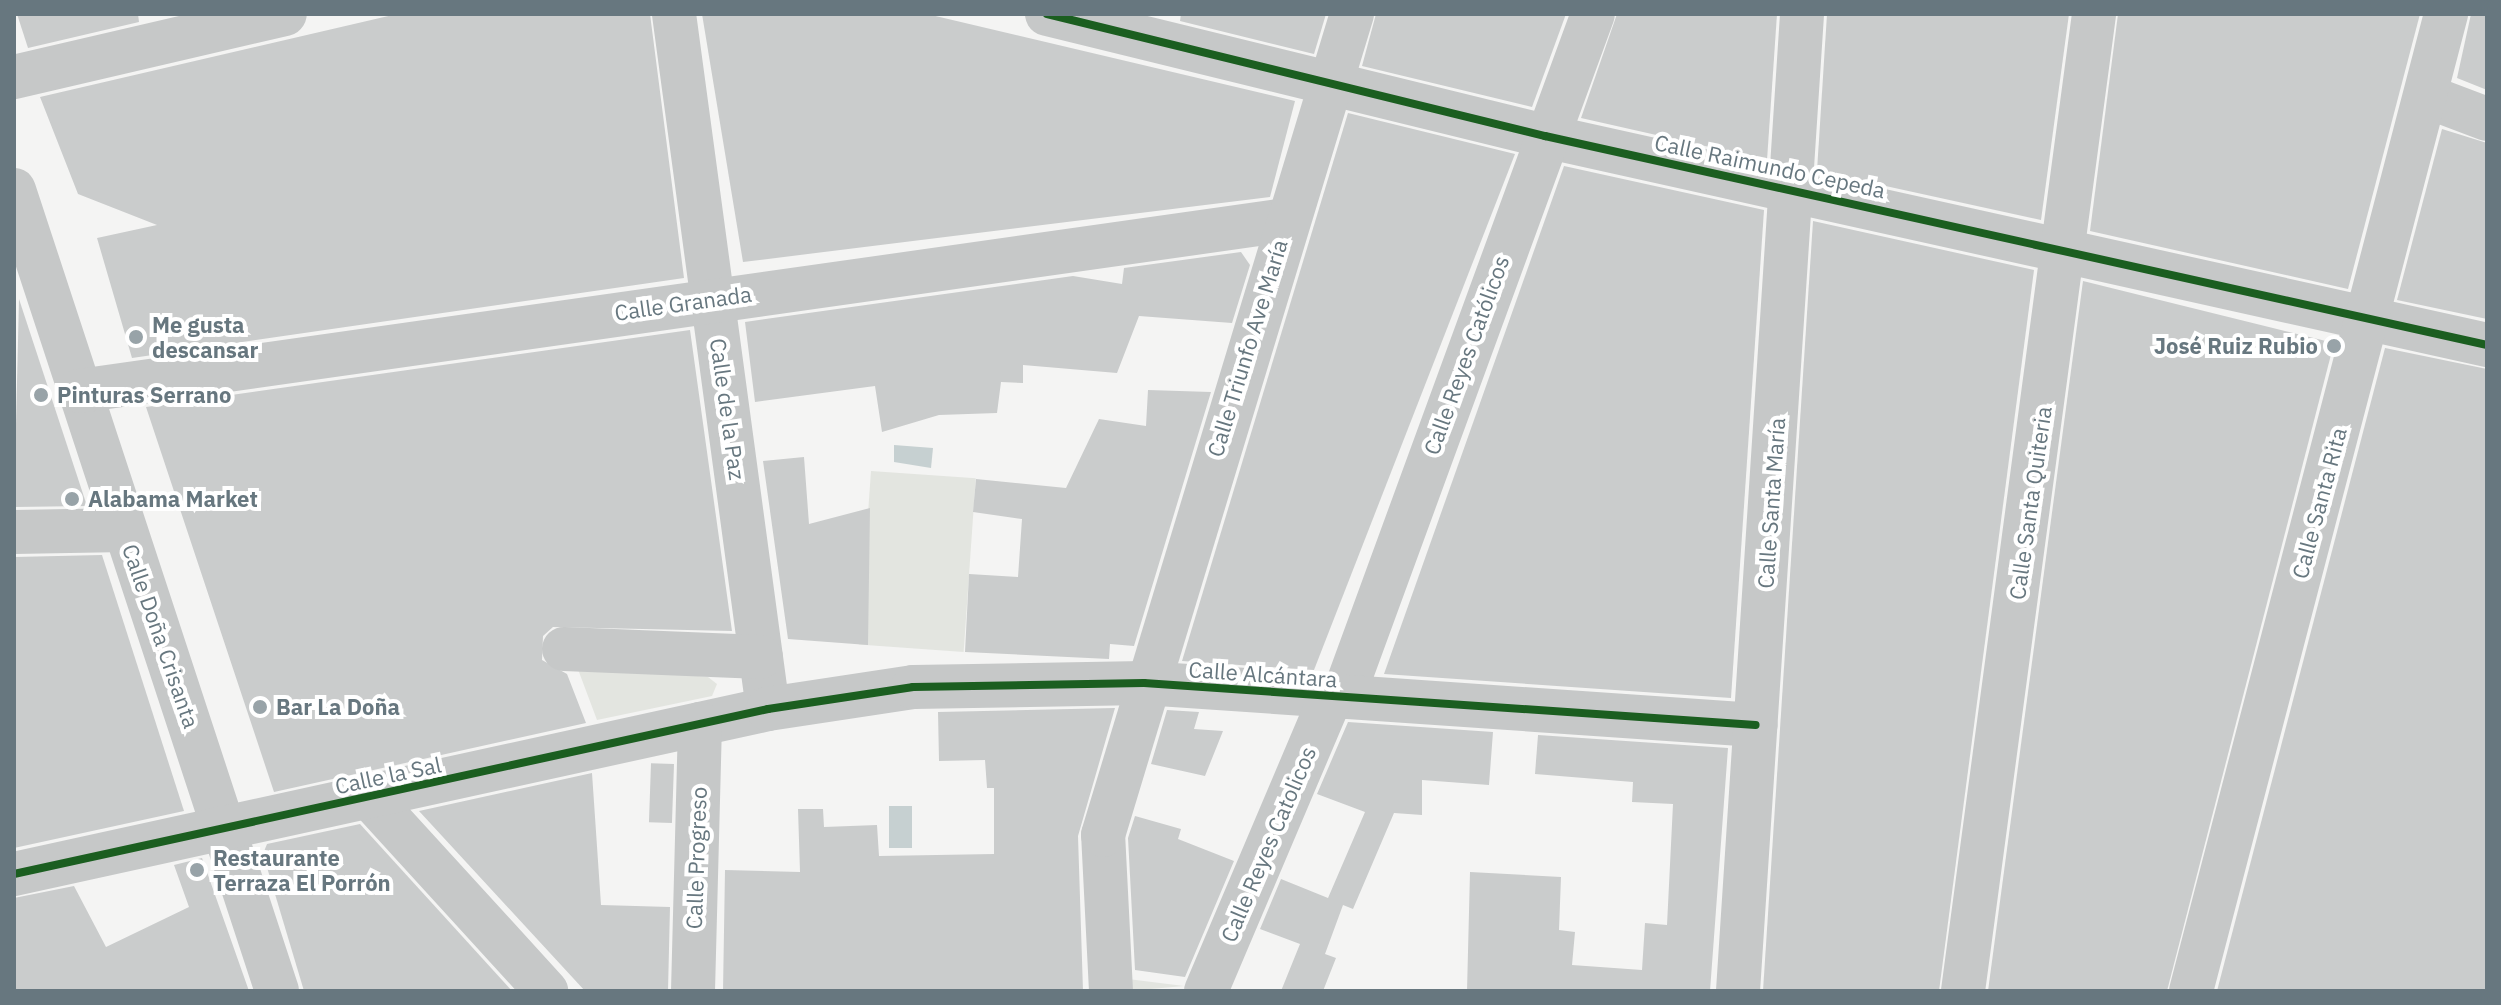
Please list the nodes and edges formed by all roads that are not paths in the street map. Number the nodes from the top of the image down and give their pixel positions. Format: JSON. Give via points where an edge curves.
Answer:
{"nodes":[{"id":1,"x":285,"y":14,"type":"edge"},
{"id":2,"x":674,"y":14,"type":"edge"},
{"id":3,"x":1047,"y":14,"type":"edge"},
{"id":4,"x":1352,"y":14,"type":"edge"},
{"id":5,"x":1593,"y":14,"type":"edge"},
{"id":6,"x":1802,"y":14,"type":"edge"},
{"id":7,"x":2094,"y":14,"type":"edge"},
{"id":8,"x":2446,"y":14,"type":"edge"},
{"id":9,"x":1172,"y":28,"type":"edge"},
{"id":10,"x":14,"y":77,"type":"edge"},
{"id":11,"x":1330,"y":84,"type":"junction"},
{"id":12,"x":2426,"y":96,"type":"junction"},
{"id":13,"x":2487,"y":119,"type":"edge"},
{"id":14,"x":1545,"y":136,"type":"junction"},
{"id":15,"x":1792,"y":189,"type":"junction"},
{"id":16,"x":14,"y":190,"type":"edge"},
{"id":17,"x":1287,"y":220,"type":"junction"},
{"id":18,"x":2064,"y":247,"type":"junction"},
{"id":19,"x":713,"y":298,"type":"junction"},
{"id":20,"x":2367,"y":319,"type":"junction"},
{"id":21,"x":2487,"y":345,"type":"edge"},
{"id":22,"x":79,"y":391,"type":"junction"},
{"id":23,"x":125,"y":530,"type":"junction"},
{"id":24,"x":14,"y":532,"type":"edge"},
{"id":25,"x":564,"y":649,"type":"dead end"},
{"id":26,"x":761,"y":657,"type":"junction"},
{"id":27,"x":1144,"y":683,"type":"junction"},
{"id":28,"x":1337,"y":697,"type":"junction"},
{"id":29,"x":768,"y":709,"type":"junction"},
{"id":30,"x":700,"y":724,"type":"junction"},
{"id":31,"x":1756,"y":725,"type":"junction"},
{"id":32,"x":369,"y":797,"type":"junction"},
{"id":33,"x":226,"y":827,"type":"junction"},
{"id":34,"x":14,"y":874,"type":"edge"},
{"id":35,"x":277,"y":991,"type":"edge"},
{"id":36,"x":546,"y":991,"type":"edge"},
{"id":37,"x":693,"y":991,"type":"edge"},
{"id":38,"x":1111,"y":991,"type":"edge"},
{"id":39,"x":1206,"y":991,"type":"edge"},
{"id":40,"x":1738,"y":991,"type":"edge"},
{"id":41,"x":1963,"y":991,"type":"edge"},
{"id":42,"x":2191,"y":991,"type":"edge"}],
"edges":[{"from":1,"to":10,"type":"street"},
{"from":2,"to":19,"type":"street","name":"Calle de la Paz"},
{"from":3,"to":9,"type":"street","name":"Calle Raimundo Cepeda"},
{"from":4,"to":11,"type":"street","name":"Calle Triunfo Ave María"},
{"from":5,"to":14,"type":"street","name":"Calle Reyes Católicos"},
{"from":6,"to":15,"type":"street","name":"Calle Santa María"},
{"from":7,"to":18,"type":"street","name":"Calle Santa Quiteria"},
{"from":8,"to":12,"type":"street","name":"Calle Santa Rita"},
{"from":9,"to":11,"type":"street","name":"Calle Raimundo Cepeda"},
{"from":11,"to":14,"type":"street","name":"Calle Raimundo Cepeda"},
{"from":11,"to":17,"type":"street","name":"Calle Triunfo Ave María"},
{"from":12,"to":13,"type":"street"},
{"from":12,"to":20,"type":"street","name":"Calle Santa Rita"},
{"from":14,"to":15,"type":"street","name":"Calle Raimundo Cepeda"},
{"from":14,"to":28,"type":"street","name":"Calle Reyes Católicos"},
{"from":15,"to":18,"type":"street","name":"Calle Raimundo Cepeda"},
{"from":15,"to":31,"type":"street","name":"Calle Santa María"},
{"from":16,"to":22,"type":"street","name":"Calle Doña Crisanta"},
{"from":17,"to":19,"type":"street","name":"Calle Granada"},
{"from":17,"to":27,"type":"street","name":"Calle Triunfo Ave María"},
{"from":18,"to":20,"type":"street","name":"Calle Raimundo Cepeda"},
{"from":18,"to":41,"type":"street","name":"Calle Santa Quiteria"},
{"from":19,"to":22,"type":"street","name":"Calle Granada"},
{"from":19,"to":26,"type":"street","name":"Calle de la Paz"},
{"from":20,"to":21,"type":"street","name":"Calle Raimundo Cepeda"},
{"from":20,"to":42,"type":"street","name":"Calle Santa Rita"},
{"from":22,"to":23,"type":"street","name":"Calle Doña Crisanta"},
{"from":23,"to":24,"type":"street"},
{"from":23,"to":33,"type":"street","name":"Calle Doña Crisanta"},
{"from":25,"to":26,"type":"street"},
{"from":26,"to":29,"type":"street","name":"Calle de la Paz"},
{"from":27,"to":28,"type":"street","name":"Calle Alcántara"},
{"from":27,"to":29,"type":"street","name":"Calle Alcántara","via":[[949,684]]},
{"from":27,"to":38,"type":"street","name":"Calle Triunfo Ave María","via":[[1102,846]]},
{"from":28,"to":31,"type":"street","name":"Calle Alcántara"},
{"from":28,"to":39,"type":"street","name":"Calle Reyes Catolicos"},
{"from":29,"to":30,"type":"street","name":"Calle la Sal"},
{"from":30,"to":32,"type":"street","name":"Calle la Sal"},
{"from":30,"to":37,"type":"street","name":"Calle Progreso"},
{"from":31,"to":40,"type":"street","name":"Calle Santa María"},
{"from":32,"to":33,"type":"street","name":"Calle la Sal"},
{"from":32,"to":36,"type":"street"},
{"from":33,"to":34,"type":"street","name":"Calle la Sal"},
{"from":33,"to":35,"type":"street","name":"Calle Doña Crisanta"}]}
